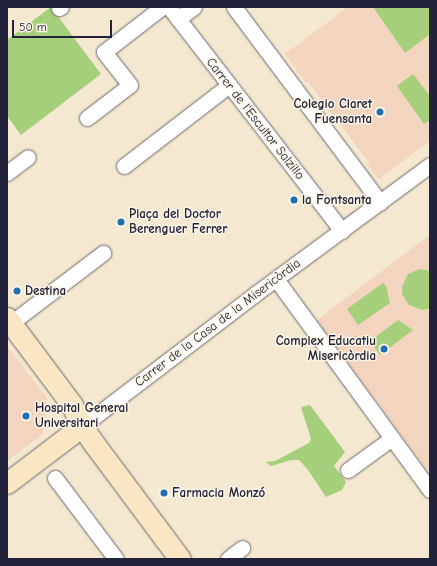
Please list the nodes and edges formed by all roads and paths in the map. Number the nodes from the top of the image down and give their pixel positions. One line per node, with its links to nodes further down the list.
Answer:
1 (162, 7): 6 (street)
2 (194, 7): 4 (street)
3 (234, 7): 11 (street)
4 (173, 13): 5 (street, Carrer de l'Escultor Salzillo)
5 (229, 85): 9 (street); 12 (street, Carrer de l'Escultor Salzillo)
6 (87, 118)
7 (28, 157): 10 (street)
8 (430, 165): 11 (street, Carrer de la Casa de la Misericòrdia)
9 (124, 166)
10 (7, 173)
11 (380, 202): 12 (street, Carrer de la Casa de la Misericòrdia)
12 (342, 231): 14 (street, Carrer de la Casa de la Misericòrdia)
13 (103, 253): 15 (street)
14 (276, 279): 16 (street, Carrer de la Casa de la Misericòrdia); 17 (street)
15 (9, 321): 16 (street)
16 (82, 426): 20 (street, Carrer de la Casa de la Misericòrdia); 24 (street)
17 (392, 438): 18 (street); 21 (street)
18 (348, 470)
19 (55, 478): 23 (street)
20 (7, 482)
21 (430, 490)
22 (242, 548): 25 (street)
23 (116, 559)
24 (180, 559)
25 (228, 559)

